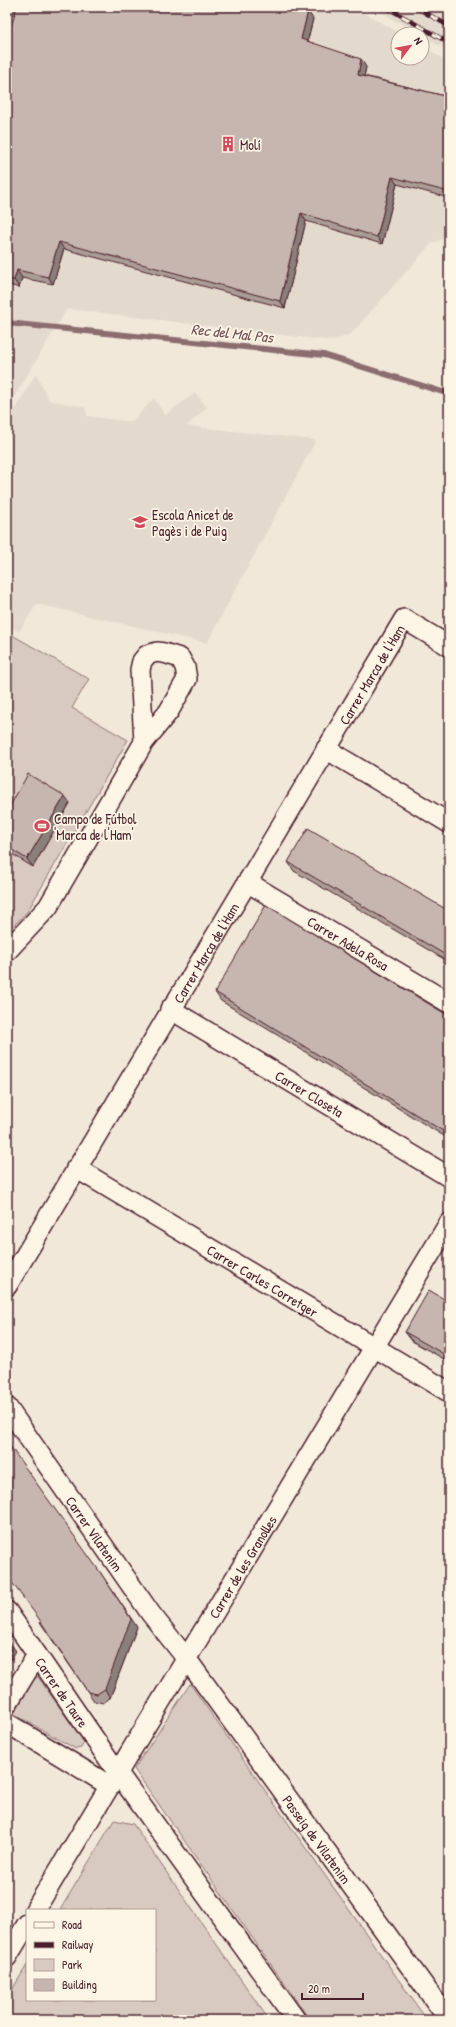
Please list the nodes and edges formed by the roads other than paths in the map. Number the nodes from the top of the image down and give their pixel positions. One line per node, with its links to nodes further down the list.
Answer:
1 (449, 646): 3 (street, Carrer Marca de l'Ham)
2 (144, 742): 6 (street)
3 (326, 749): 4 (street); 5 (street, Carrer Marca de l'Ham)
4 (449, 823)
5 (247, 882): 7 (street, Carrer Adela Rosa); 8 (street, Carrer Marca de l'Ham)
6 (7, 951)
7 (449, 1003)
8 (170, 1010): 9 (street, Carrer Marca de l'Ham); 10 (street, Carrer Closeta)
9 (76, 1168): 12 (street, Carrer Marca de l'Ham); 13 (street, Carrer Carles Corretger)
10 (449, 1177)
11 (449, 1223): 13 (street, Carrer de les Granolles)
12 (7, 1286)
13 (375, 1348): 14 (street, Carrer Carles Corretger); 18 (street, Carrer de les Granolles)
14 (449, 1392)
15 (7, 1407): 18 (street, Carrer Vilatenim)
16 (7, 1611): 17 (street, Carrer de Taure)
17 (37, 1655): 19 (street); 21 (street, Carrer de Taure)
18 (186, 1658): 21 (street, Carrer de les Granolles); 26 (street, Passeig de Vilatenim)
19 (7, 1704)
20 (7, 1723): 21 (street)
21 (114, 1779): 22 (street, Carrer de les Granolles); 25 (street)
22 (36, 1909)
23 (26, 1926): 24 (street)
24 (7, 1957)
25 (296, 2020)
26 (449, 2020)

